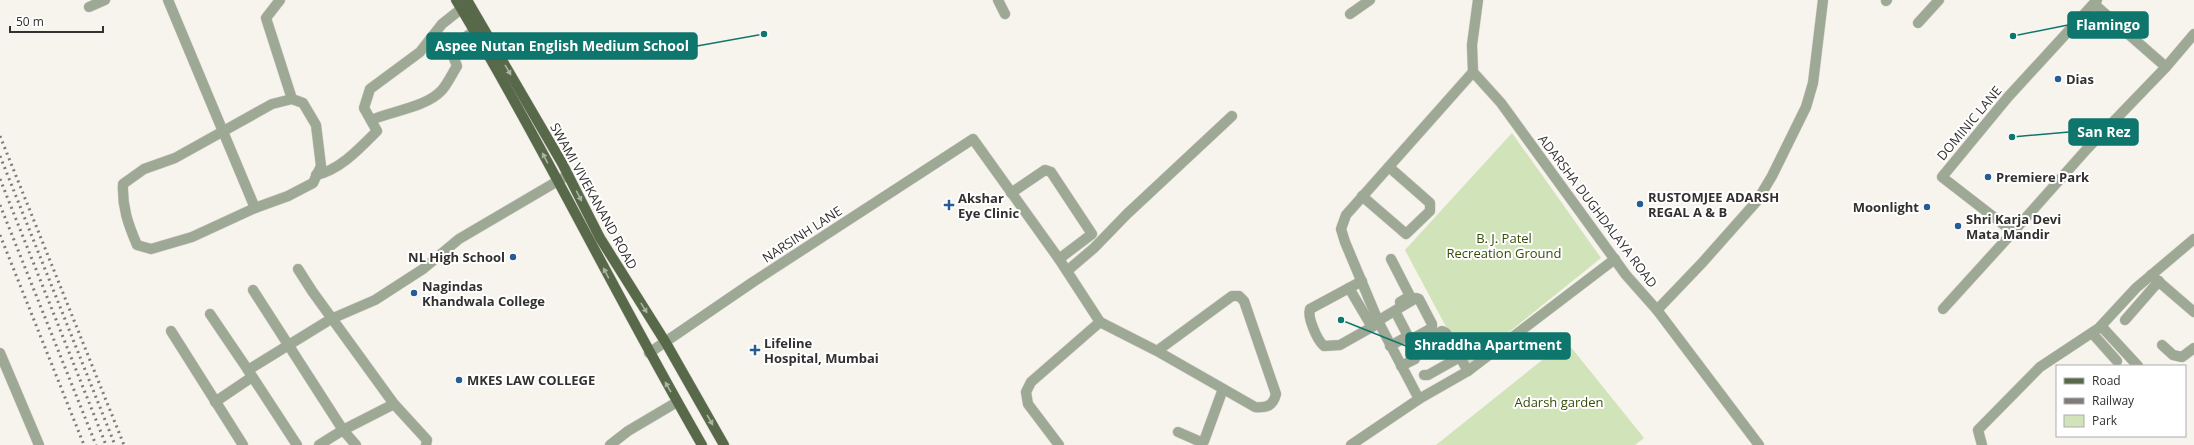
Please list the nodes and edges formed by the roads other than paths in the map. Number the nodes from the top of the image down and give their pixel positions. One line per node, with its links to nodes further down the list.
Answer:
1 (105, 0): 12 (street)
2 (168, 0): 24 (street)
3 (280, 0): 21 (street)
4 (456, 0): 13 (main road, SWAMI VIVEKANAND ROAD)
5 (467, 0): 27 (main road, SWAMI VIVEKANAND ROAD, one-way to 27)
6 (998, 0): 14 (street)
7 (1370, 0): 15 (street)
8 (1478, 0): 20 (street)
9 (1823, 0): 45 (street)
10 (1939, 0): 16 (street)
11 (2095, 2): 19 (street); 32 (street, DOMINIC LANE)
12 (89, 7)
13 (461, 9): 17 (main road, SWAMI VIVEKANAND ROAD); 23 (street)
14 (1005, 14)
15 (1350, 14)
16 (1918, 23)
17 (474, 31): 23 (street); 28 (main road, SWAMI VIVEKANAND ROAD, one-way to 17)
18 (2194, 34): 19 (street)
19 (2166, 67): 32 (street)
20 (1473, 72): 25 (street); 36 (street, ADARSHA DUGHDALAYA ROAD)
21 (292, 99): 24 (street); 26 (street)
22 (1232, 116): 38 (street)
23 (371, 120): 26 (street)
24 (223, 131): 31 (street); 31 (street)
25 (1389, 167): 30 (street); 30 (street)
26 (316, 175): 31 (street)
27 (568, 176): 28 (street); 56 (main road, SWAMI VIVEKANAND ROAD, one-way to 56)
28 (557, 181): 48 (street); 63 (main road, SWAMI VIVEKANAND ROAD, one-way to 28)
29 (1011, 193): 34 (street); 34 (street); 56 (street, NARSINH LANE)
30 (1362, 196): 40 (street)
31 (255, 208)
32 (2013, 232): 43 (street)
33 (2194, 239): 39 (street)
34 (1060, 259): 38 (street)
35 (1391, 259): 51 (street)
36 (1615, 259): 45 (street, ADARSHA DUGHDALAYA ROAD); 68 (street)
37 (298, 269): 48 (street)
38 (1067, 271): 50 (street)
39 (2155, 278): 46 (street); 49 (street); 52 (street)
40 (1362, 281): 41 (street); 51 (street)
41 (1349, 288): 51 (street); 51 (street)
42 (253, 290): 57 (street)
43 (1943, 309)
44 (1395, 310): 51 (street); 55 (street); 55 (street)
45 (1658, 310): 89 (street, ADARSHA DUGHDALAYA ROAD)
46 (2194, 312)
47 (210, 314): 69 (street)
48 (331, 319): 57 (street); 75 (street)
49 (2125, 320)
50 (1100, 322): 61 (street); 87 (street)
51 (1376, 322): 59 (street)
52 (2101, 326): 54 (street); 66 (street)
53 (171, 331): 73 (street)
54 (2092, 333): 65 (street); 90 (street)
55 (1408, 336): 59 (street)
56 (666, 343): 63 (street, NARSINH LANE); 86 (main road, SWAMI VIVEKANAND ROAD, one-way to 86)
57 (288, 344): 69 (street); 76 (street)
58 (2162, 345): 60 (street)
59 (1390, 346): 67 (street)
60 (2194, 348)
61 (1156, 351): 71 (street); 71 (street)
62 (0, 353): 78 (street)
63 (649, 353): 74 (main road, SWAMI VIVEKANAND ROAD, one-way to 63)
64 (1460, 357): 67 (street); 68 (street); 70 (street)
65 (2117, 361)
66 (2137, 365)
67 (1401, 366): 72 (street)
68 (1468, 371): 72 (street)
69 (250, 374): 73 (street); 80 (street)
70 (1424, 375)
71 (1223, 389): 77 (street)
72 (1419, 399): 88 (street)
73 (216, 402): 79 (street)
74 (677, 402): 84 (street); 85 (main road, SWAMI VIVEKANAND ROAD)
75 (394, 404): 76 (street); 83 (street)
76 (343, 430): 81 (street); 82 (street)
77 (1178, 432)
78 (39, 445)
79 (243, 445)
80 (297, 445)
81 (319, 445)
82 (356, 445)
83 (426, 445)
84 (610, 445)
85 (702, 445)
86 (724, 445)
87 (1059, 445)
88 (1351, 445)
89 (1759, 445)
90 (1982, 445)

